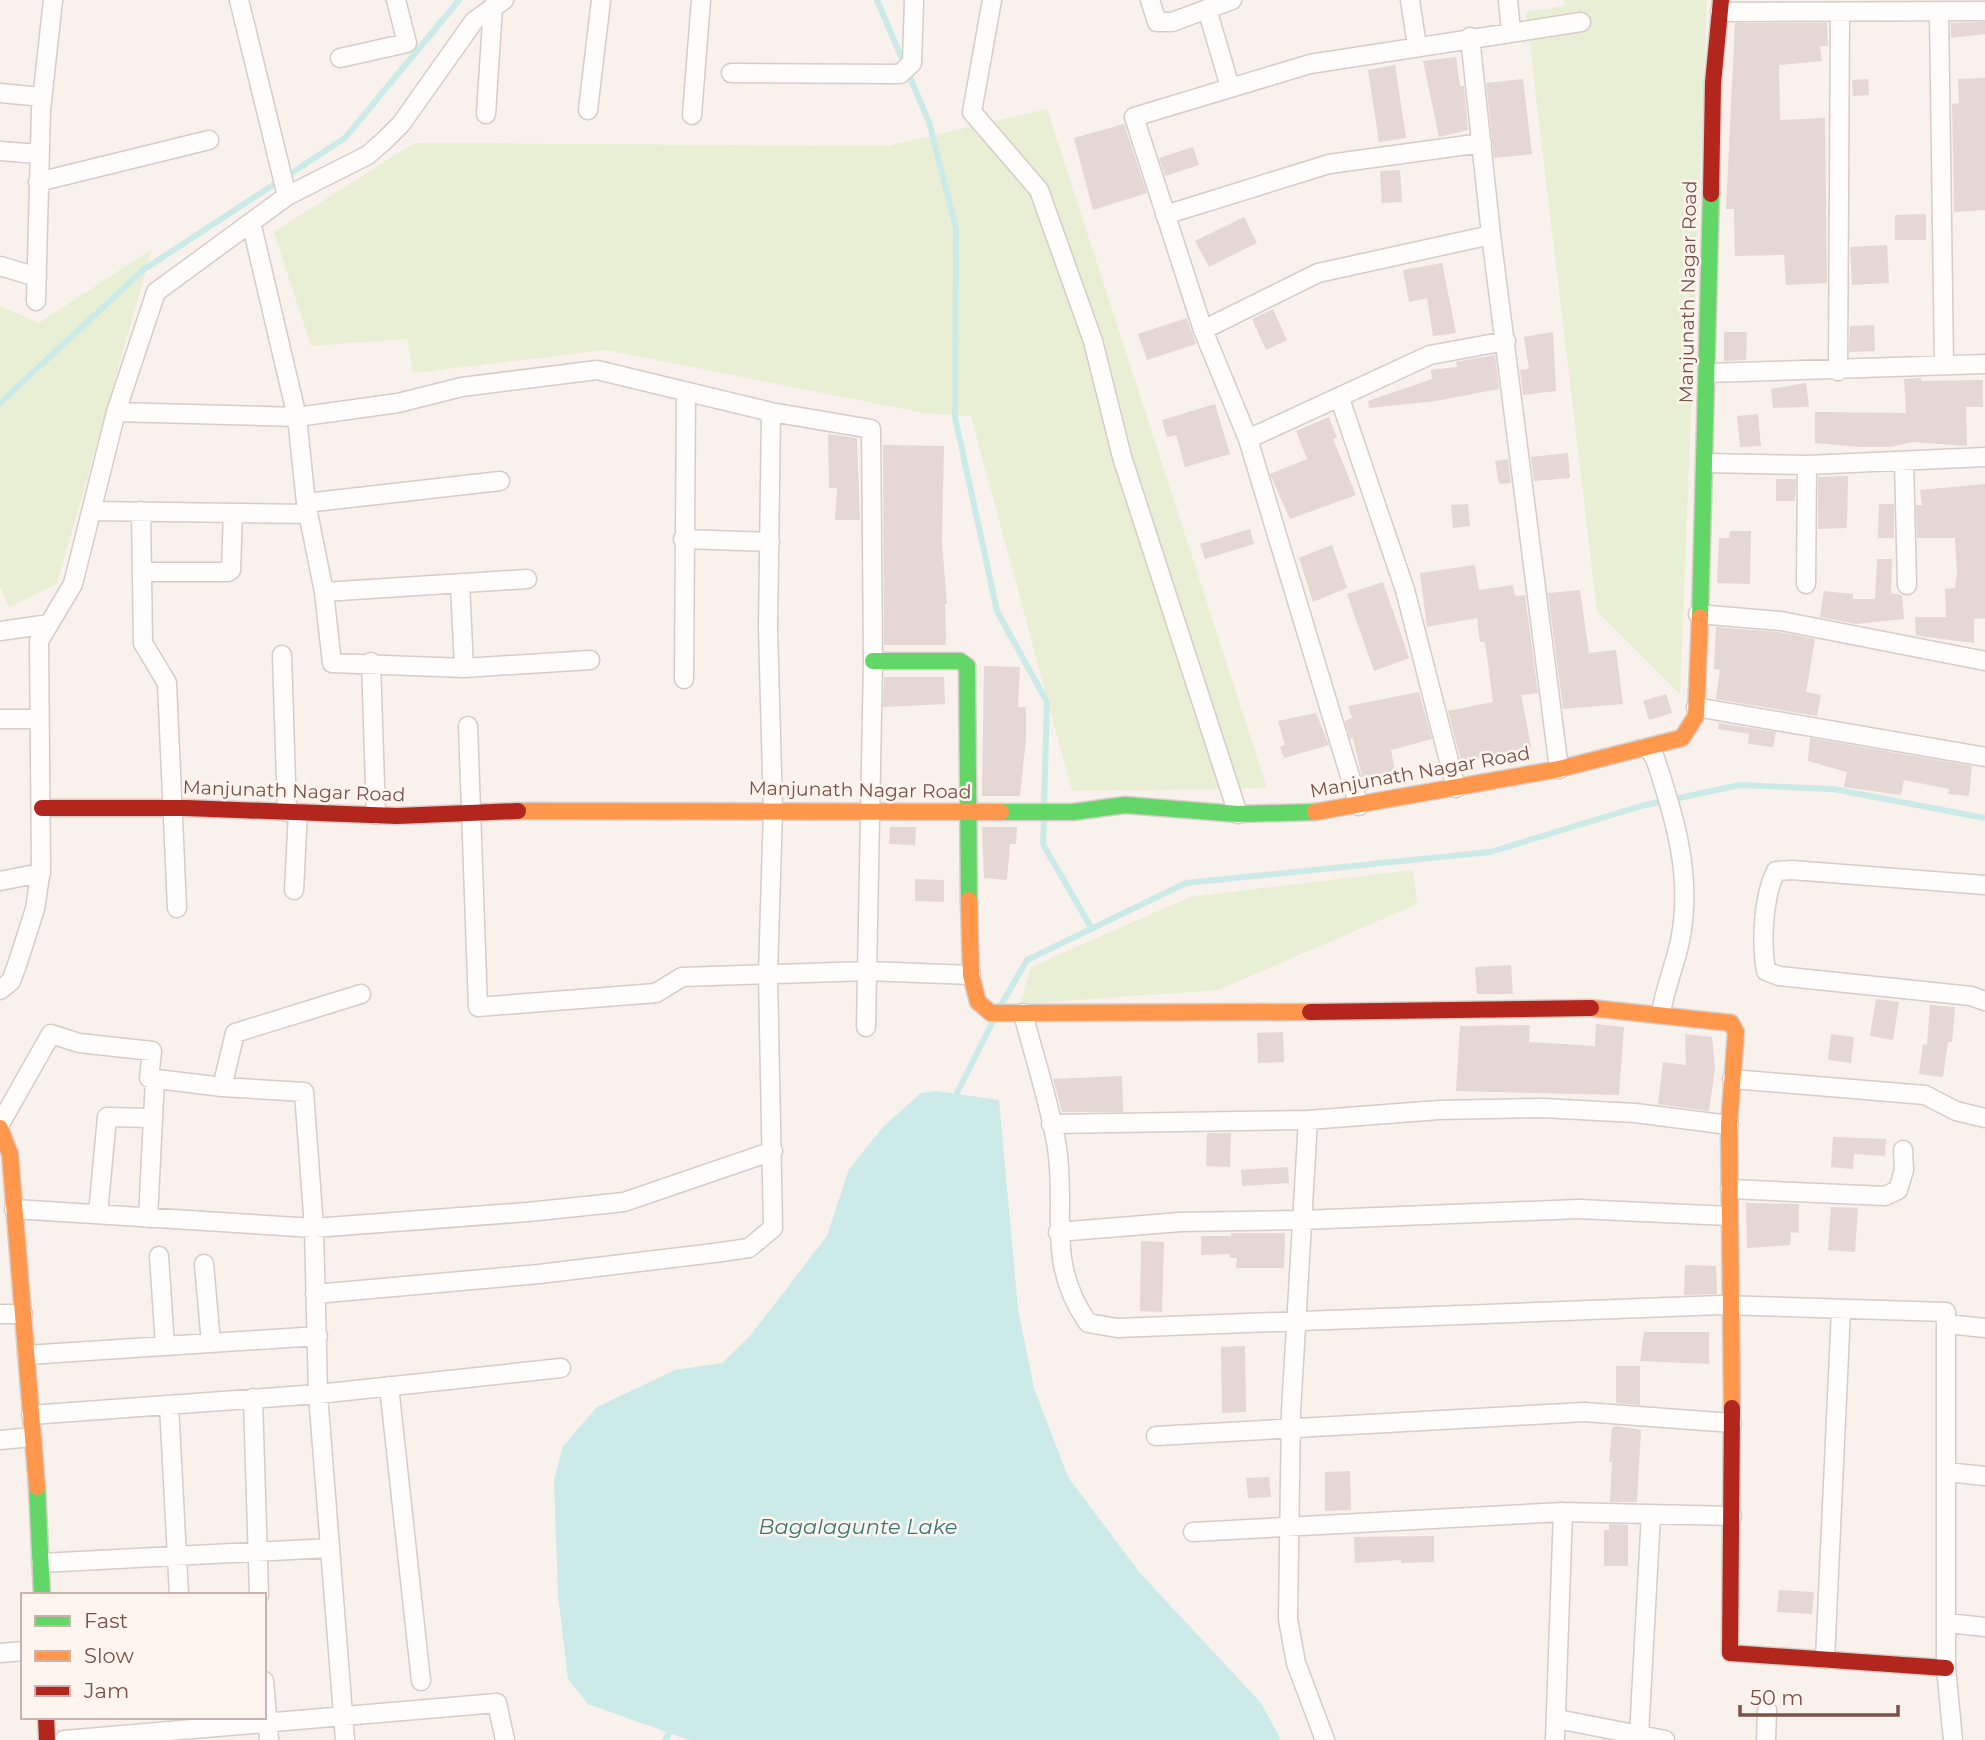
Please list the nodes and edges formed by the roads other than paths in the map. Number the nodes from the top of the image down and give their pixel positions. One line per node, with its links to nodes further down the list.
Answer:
1 (53, 0): 26 (street)
2 (239, 0): 35 (street)
3 (396, 0): 22 (street)
4 (601, 0): 27 (street)
5 (701, 0): 29 (street)
6 (914, 0): 23 (street)
7 (992, 0): 97 (street)
8 (1150, 0): 14 (street)
9 (1233, 0): 14 (street)
10 (1410, 0): 21 (street)
11 (1508, 0): 19 (street)
12 (498, 3): 28 (street); 35 (street)
13 (1720, 6): 16 (street); 47 (street, Manjunath Nagar Road)
14 (1207, 9): 24 (street)
15 (1985, 11): 17 (street)
16 (1840, 12): 17 (street); 46 (street)
17 (1939, 12): 45 (street)
18 (1581, 22): 19 (street)
19 (1511, 31): 20 (street)
20 (1470, 37): 21 (street); 31 (street)
21 (1417, 46): 24 (street)
22 (340, 58)
23 (731, 73)
24 (1230, 87): 36 (street)
25 (0, 93): 26 (street)
26 (42, 97): 33 (street)
27 (588, 110)
28 (486, 114)
29 (692, 115)
30 (209, 140): 34 (street)
31 (1482, 144): 36 (street); 38 (street)
32 (0, 151): 33 (street)
33 (39, 154): 34 (street)
34 (38, 182): 40 (street)
35 (287, 196): 37 (street)
36 (1165, 215): 42 (street)
37 (251, 222): 50 (street); 52 (street)
38 (1491, 235): 42 (street); 43 (street)
39 (0, 266): 40 (street)
40 (37, 277): 41 (street)
41 (36, 301)
42 (1203, 330): 53 (street)
43 (1506, 341): 49 (street); 87 (street)
44 (1985, 364): 45 (street)
45 (1944, 365): 46 (street)
46 (1838, 371): 47 (street)
47 (1708, 373): 56 (street, Manjunath Nagar Road)
48 (686, 393): 51 (street); 52 (street); 63 (street)
49 (1340, 399): 53 (street); 88 (street)
50 (117, 412): 52 (street); 60 (street)
51 (771, 412): 64 (street); 76 (street)
52 (297, 417): 59 (street)
53 (1248, 439): 89 (street)
54 (1985, 457): 55 (street)
55 (1904, 461): 57 (street); 69 (street)
56 (1706, 463): 57 (street); 71 (street, Manjunath Nagar Road)
57 (1807, 464): 68 (street)
58 (500, 481): 59 (street)
59 (307, 509): 62 (street); 70 (street)
60 (93, 511): 61 (street); 72 (street)
61 (141, 511): 62 (street); 65 (street)
62 (233, 513): 65 (street)
63 (682, 538): 64 (street); 80 (street)
64 (771, 542): 92 (street)
65 (142, 572): 91 (street)
66 (527, 579): 67 (street)
67 (460, 584): 70 (street); 79 (street)
68 (1806, 584)
69 (1907, 585)
70 (324, 592): 78 (street)
71 (1698, 614): 77 (street); 81 (street, Manjunath Nagar Road)
72 (49, 624): 73 (street); 83 (street)
73 (0, 631)
74 (282, 655): 93 (street)
75 (590, 660): 79 (street)
76 (873, 661): 94 (street); 96 (street)
77 (1985, 661)
78 (371, 662): 79 (street); 98 (street)
79 (464, 668)
80 (684, 678)
81 (1696, 707): 85 (street, Manjunath Nagar Road); 86 (street)
82 (0, 719): 83 (street)
83 (39, 719): 90 (street)
84 (468, 726): 95 (street)
85 (1652, 753): 87 (street, Manjunath Nagar Road); 111 (street)
86 (1985, 757)
87 (1559, 769): 88 (street, Manjunath Nagar Road)
88 (1456, 788): 89 (street, Manjunath Nagar Road)
89 (1359, 806): 97 (street, Manjunath Nagar Road)
90 (43, 808): 91 (street, Manjunath Nagar Road); 99 (street)
91 (175, 808): 93 (street, Manjunath Nagar Road); 103 (street)
92 (773, 810): 94 (street, Manjunath Nagar Road); 95 (street, Manjunath Nagar Road); 105 (street)
93 (293, 812): 98 (street, Manjunath Nagar Road); 102 (street)
94 (871, 812): 96 (street, Manjunath Nagar Road); 104 (street)
95 (471, 813): 98 (street, Manjunath Nagar Road); 105 (street)
96 (966, 813): 97 (street, Manjunath Nagar Road); 106 (street)
97 (1238, 814)
98 (376, 815)
99 (41, 873): 100 (street); 107 (street)
100 (0, 881)
101 (1985, 885): 109 (street)
102 (293, 890)
103 (177, 908)
104 (867, 971): 105 (street); 106 (street); 112 (street)
105 (768, 974): 123 (street)
106 (971, 975): 110 (street)
107 (0, 990)
108 (361, 994): 115 (street)
109 (1985, 1002)
110 (1023, 1013): 111 (street); 119 (street)
111 (1661, 1013): 114 (street)
112 (866, 1027)
113 (155, 1079): 115 (street); 116 (street); 121 (street)
114 (1732, 1079): 117 (street); 120 (street)
115 (222, 1087): 130 (street)
116 (151, 1118): 126 (street); 128 (street)
117 (1985, 1118)
118 (1308, 1120): 119 (street); 120 (street); 129 (street)
119 (1051, 1124): 131 (street)
120 (1729, 1125): 124 (street)
121 (0, 1126): 125 (street)
122 (1903, 1150): 124 (street)
123 (774, 1151): 130 (street); 134 (street)
124 (1730, 1189): 127 (street)
125 (14, 1209): 126 (street); 138 (street)
126 (97, 1214): 128 (street)
127 (1729, 1216): 129 (street); 135 (street)
128 (148, 1218): 130 (street)
129 (1302, 1220): 131 (street); 139 (street)
130 (314, 1228): 134 (street)
131 (1058, 1232): 139 (street)
132 (159, 1256): 144 (street)
133 (204, 1264): 143 (street)
134 (315, 1294): 142 (street)
135 (1733, 1305): 136 (street); 139 (street); 152 (street)
136 (1841, 1310): 140 (street); 175 (street)
137 (0, 1314): 138 (street)
138 (23, 1314): 145 (street)
139 (1296, 1321): 153 (street)
140 (1947, 1324): 141 (street); 157 (street)
141 (1985, 1328)
142 (318, 1336): 143 (street); 148 (street)
143 (211, 1343): 144 (street)
144 (165, 1346): 145 (street)
145 (27, 1355): 151 (street)
146 (561, 1368): 147 (street)
147 (389, 1386): 148 (street); 177 (street)
148 (318, 1394): 149 (street); 164 (street)
149 (253, 1398): 150 (street); 165 (street)
150 (169, 1405): 151 (street); 166 (street)
151 (31, 1415): 155 (street)
152 (1732, 1423): 153 (street); 161 (street)
153 (1290, 1426): 154 (street); 162 (street)
154 (1156, 1436)
155 (32, 1437): 156 (street); 167 (street)
156 (0, 1440)
157 (1947, 1472): 158 (street); 171 (street)
158 (1985, 1476)
159 (1563, 1512): 160 (street); 162 (street); 182 (street)
160 (1651, 1514): 161 (street); 186 (street)
161 (1732, 1516): 175 (street)
162 (1288, 1525): 163 (street); 191 (street)
163 (1194, 1532)
164 (330, 1548): 165 (street); 180 (street)
165 (257, 1553): 166 (street); 170 (street)
166 (177, 1556): 167 (street); 169 (street)
167 (41, 1563): 168 (street)
168 (42, 1593)
169 (179, 1593)
170 (259, 1593)
171 (1948, 1623): 172 (street); 176 (street)
172 (1985, 1627)
173 (21, 1651): 174 (street)
174 (0, 1653)
175 (1825, 1659): 176 (street)
176 (1946, 1668): 194 (street)
177 (421, 1681)
178 (266, 1706): 184 (street)
179 (1767, 1710): 193 (street)
180 (344, 1717): 184 (street); 189 (street); 190 (street)
181 (46, 1719): 187 (street)
182 (1557, 1719): 186 (street); 192 (street)
183 (193, 1729): 184 (street); 185 (street)
184 (268, 1732)
185 (133, 1737): 188 (street)
186 (1653, 1738)
187 (47, 1740)
188 (64, 1740)
189 (345, 1740)
190 (505, 1740)
191 (1325, 1740)
192 (1555, 1740)
193 (1766, 1740)
194 (1952, 1740)

